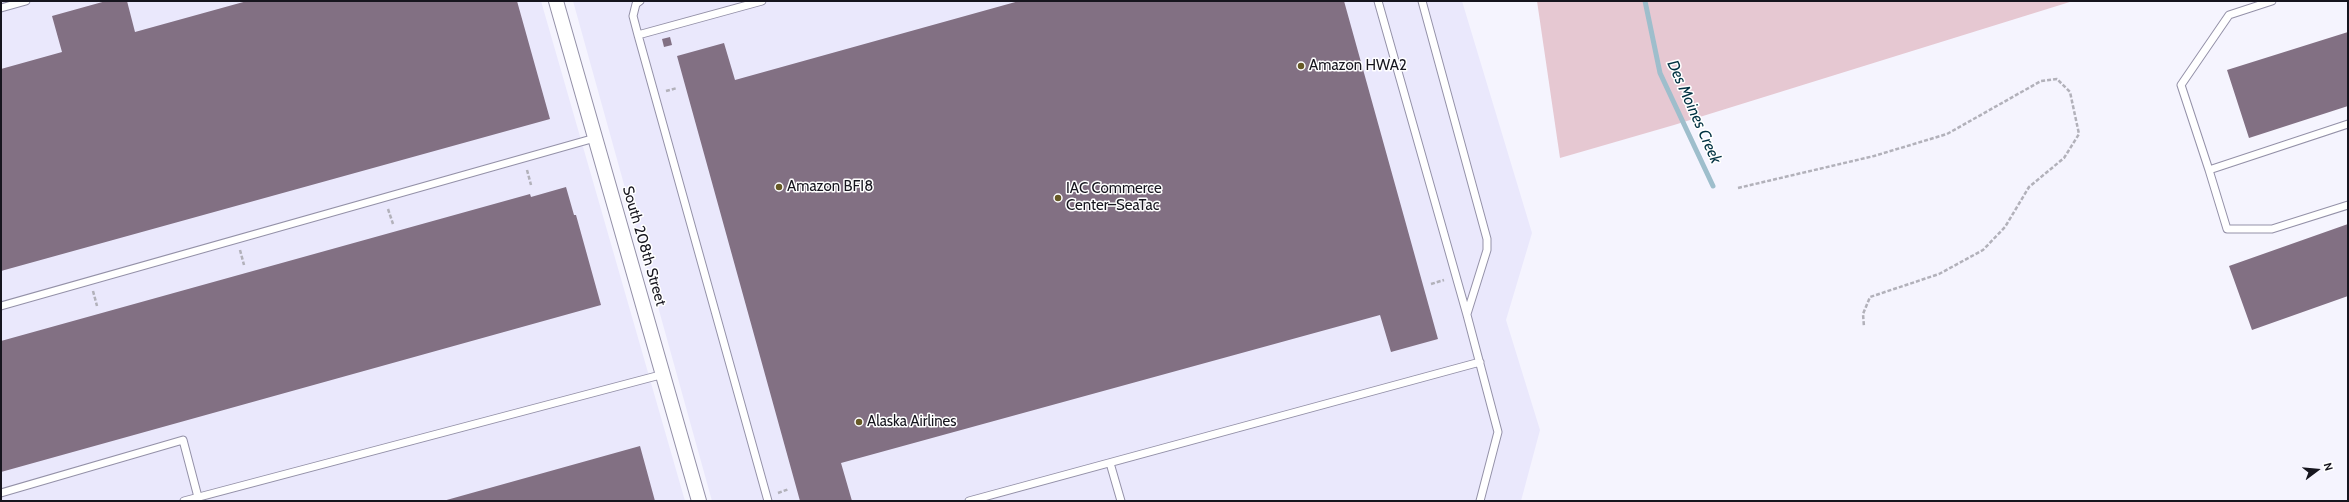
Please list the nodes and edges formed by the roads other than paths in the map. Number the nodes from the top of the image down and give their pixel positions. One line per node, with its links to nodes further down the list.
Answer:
1 (26, 1): 8 (lane)
2 (556, 1): 11 (street, South 208th Street)
3 (640, 1): 9 (lane)
4 (762, 1): 9 (lane)
5 (1378, 1): 15 (lane)
6 (1422, 1): 15 (lane)
7 (2272, 1): 12 (lane)
8 (1, 8)
9 (638, 35): 23 (lane)
10 (2348, 124): 12 (lane)
11 (595, 138): 14 (lane); 17 (street, South 208th Street)
12 (2209, 170): 13 (lane)
13 (2348, 205)
14 (1, 306)
15 (1467, 315): 16 (lane)
16 (1480, 362): 18 (lane); 26 (lane)
17 (664, 374): 20 (lane); 22 (street, South 208th Street)
18 (1110, 463): 24 (lane); 25 (lane)
19 (1, 493): 20 (lane)
20 (198, 497): 21 (lane)
21 (184, 501)
22 (699, 501)
23 (768, 501)
24 (969, 501)
25 (1121, 501)
26 (1480, 501)

